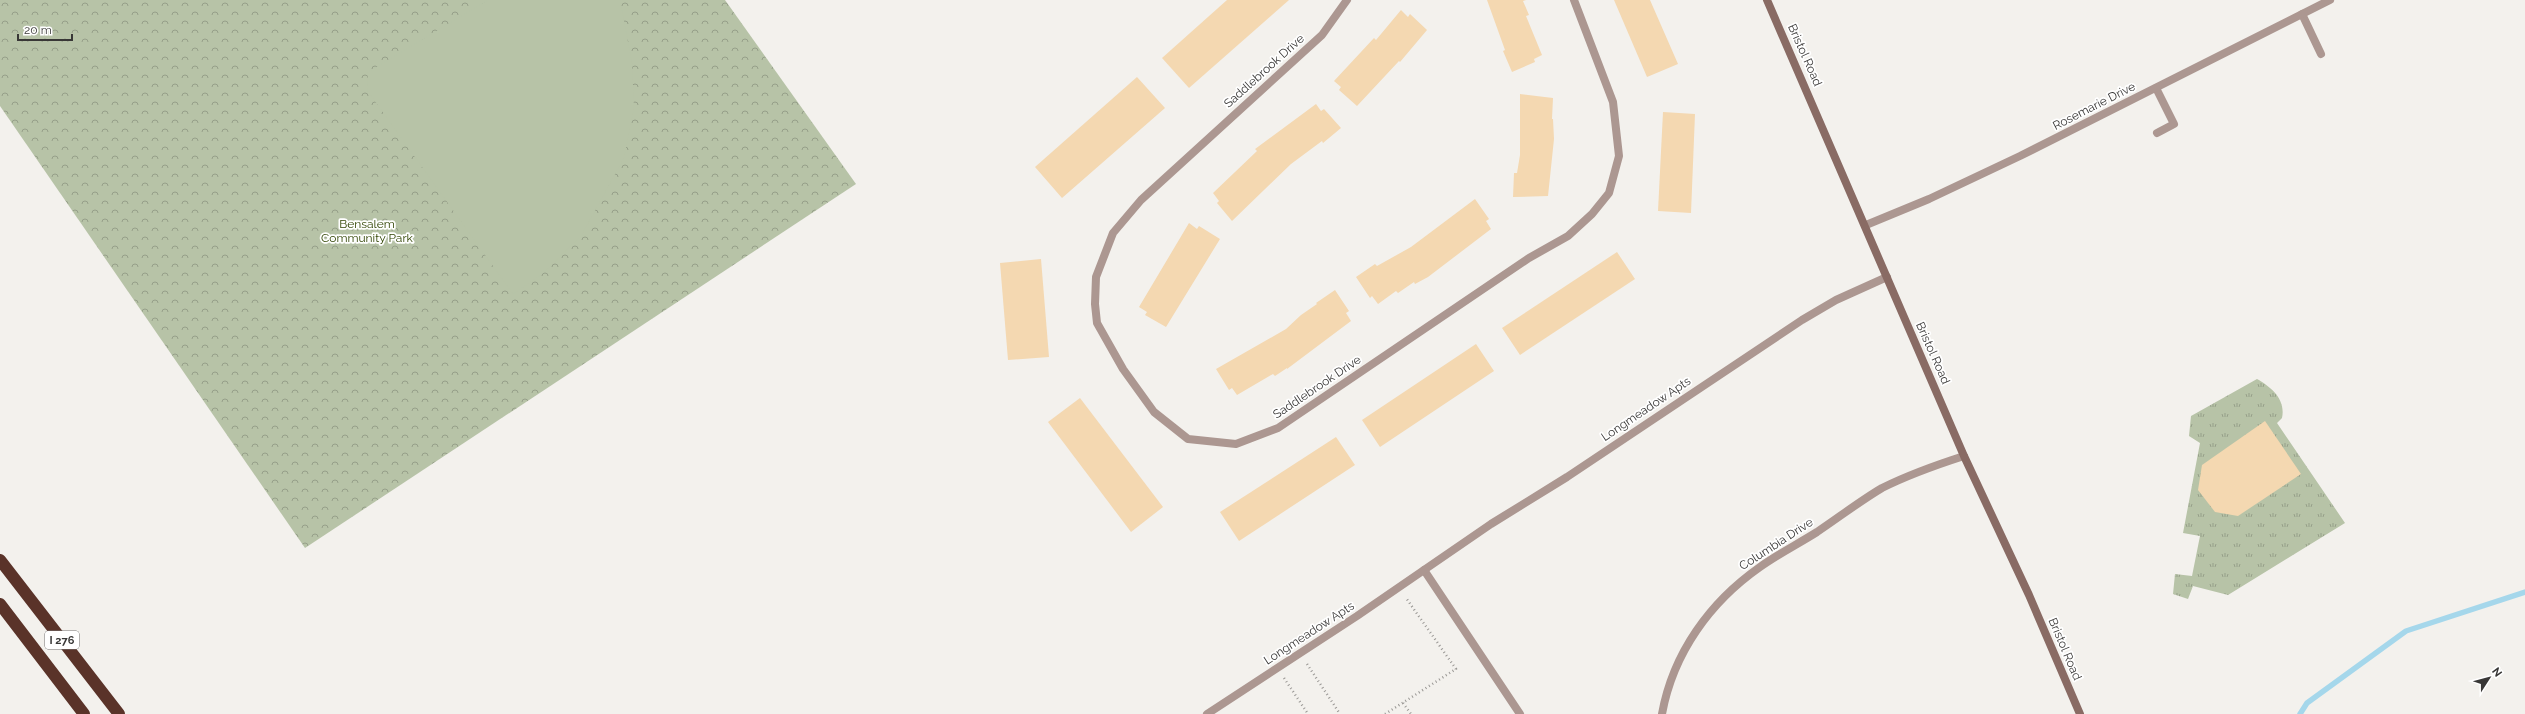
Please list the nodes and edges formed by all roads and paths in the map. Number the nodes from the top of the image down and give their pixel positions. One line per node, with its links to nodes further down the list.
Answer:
1 (1347, 0): 2 (street, Saddlebrook Drive)
2 (1574, 0)
3 (1767, 0): 9 (main road, Bristol Road)
4 (2330, 0): 5 (street, Rosemarie Drive)
5 (2302, 14): 6 (street); 7 (street, Rosemarie Drive)
6 (2321, 54)
7 (2156, 88): 8 (street); 9 (street, Rosemarie Drive)
8 (2156, 133)
9 (1866, 226): 10 (main road, Bristol Road)
10 (1887, 277): 11 (main road, Bristol Road); 13 (street, Longmeadow Apts)
11 (1964, 456): 27 (street, Columbia Drive); 28 (main road, Bristol Road)
12 (0, 560): 20 (highway, I 276)
13 (1424, 570): 14 (street, Longmeadow Apts); 26 (street)
14 (1398, 588): 16 (street, Longmeadow Apts); 18 (path)
15 (0, 604): 19 (highway, I 276)
16 (1300, 653): 17 (street, Longmeadow Apts); 23 (path)
17 (1277, 668): 21 (street, Longmeadow Apts); 22 (path)
18 (1404, 703): 24 (path); 25 (path)
19 (84, 714)
20 (119, 714)
21 (1207, 714)
22 (1308, 714)
23 (1340, 714)
24 (1385, 714)
25 (1411, 714)
26 (1520, 714)
27 (1662, 714)
28 (2080, 714)

